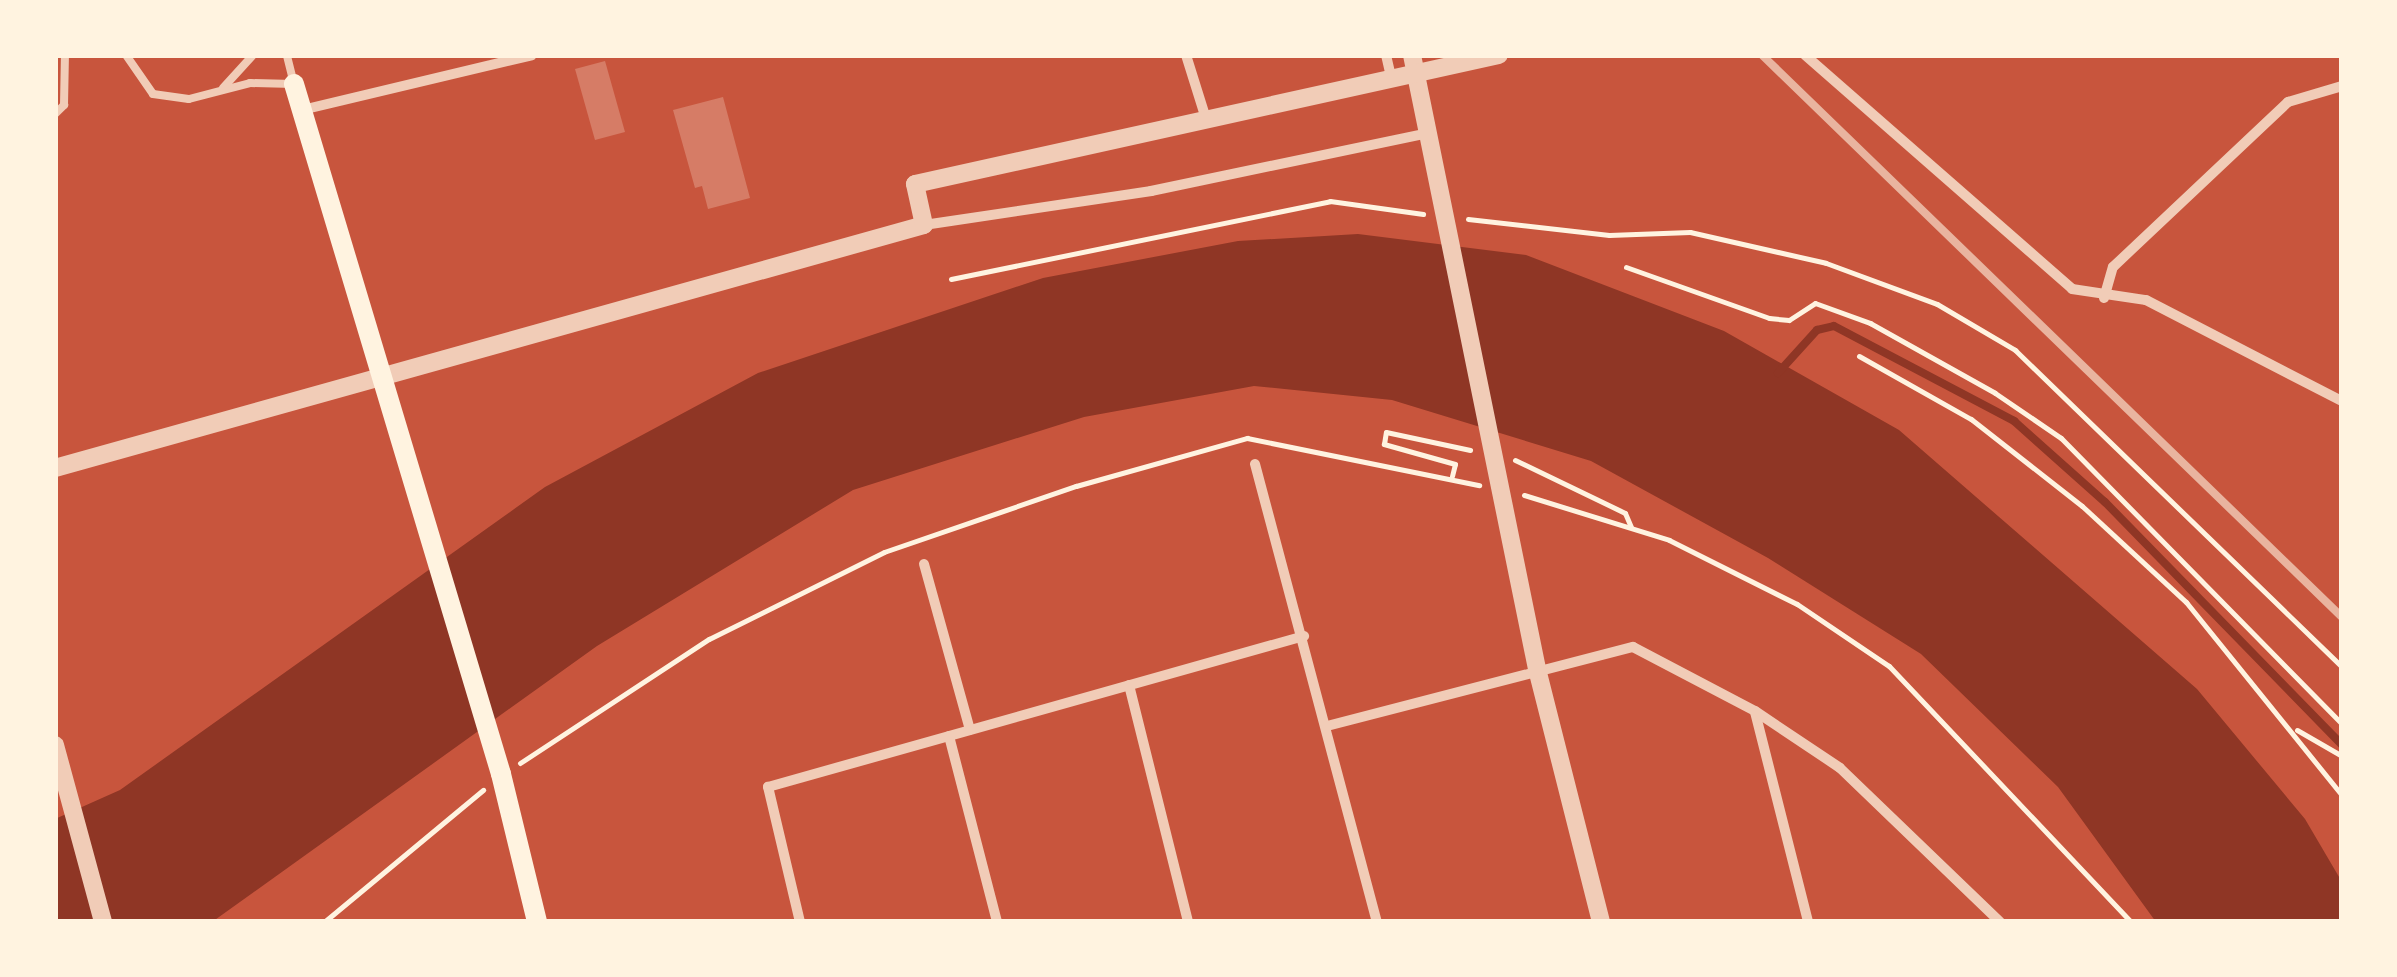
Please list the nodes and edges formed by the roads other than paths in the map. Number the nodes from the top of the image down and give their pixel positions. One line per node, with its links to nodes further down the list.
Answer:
1 (65, 55): 16 (lane)
2 (126, 55): 14 (lane)
3 (254, 55): 14 (lane)
4 (287, 55): 12 (lane)
5 (532, 55): 15 (street)
6 (1186, 55): 17 (street)
7 (1386, 55): 11 (street)
8 (1412, 55): 18 (street)
9 (1499, 55): 11 (street)
10 (1805, 55): 20 (street)
11 (1392, 80): 17 (street)
12 (294, 84): 14 (lane); 15 (main road)
13 (2342, 86): 20 (street)
14 (216, 93)
15 (302, 110): 21 (main road)
16 (55, 114)
17 (1208, 123): 19 (street)
18 (1430, 133): 19 (street); 27 (street)
19 (924, 224): 21 (street)
20 (2104, 298): 22 (street)
21 (382, 378): 24 (street); 35 (main road)
22 (2342, 400)
23 (1256, 464): 26 (street)
24 (55, 468)
25 (924, 564): 31 (street)
26 (1304, 636): 28 (street); 30 (street)
27 (1537, 669): 29 (street); 30 (street); 40 (street)
28 (1129, 685): 31 (street); 38 (street)
29 (1755, 710): 41 (street); 42 (street)
30 (1327, 726): 39 (street)
31 (970, 730): 32 (street)
32 (949, 736): 36 (street); 37 (street)
33 (55, 745): 34 (street)
34 (103, 922)
35 (537, 922)
36 (800, 922)
37 (996, 922)
38 (1188, 922)
39 (1377, 922)
40 (1601, 922)
41 (1808, 922)
42 (2000, 922)

